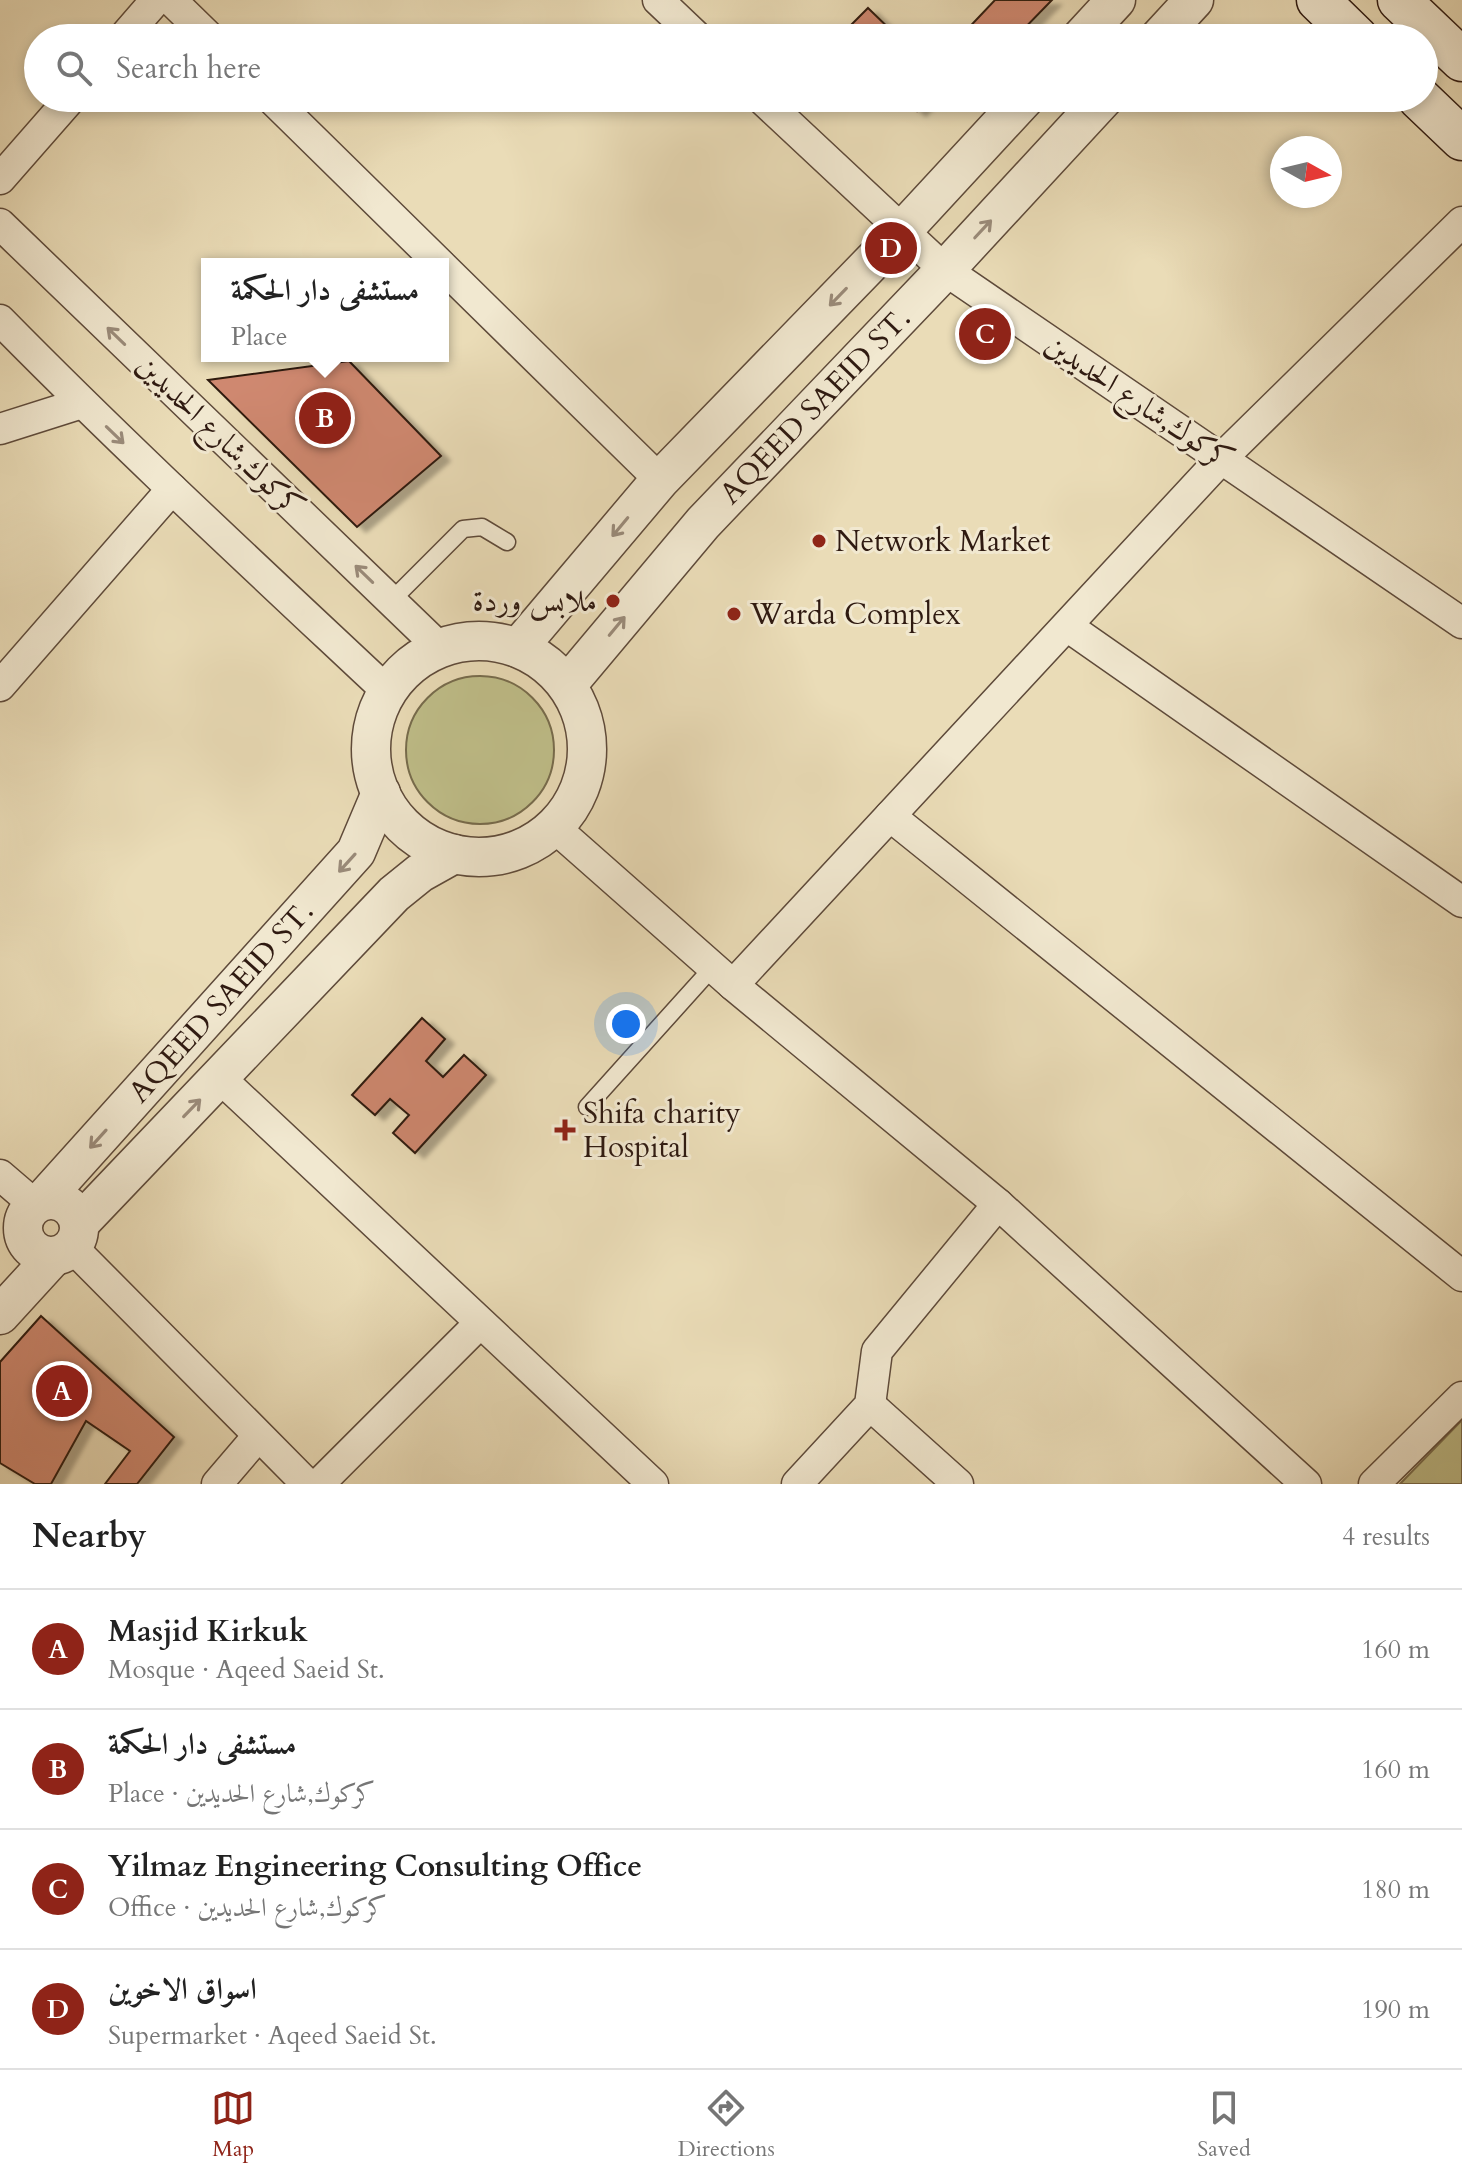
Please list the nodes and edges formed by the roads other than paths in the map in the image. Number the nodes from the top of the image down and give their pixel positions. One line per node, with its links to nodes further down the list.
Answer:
1 (156, 0): 8 (street)
2 (171, 0): 9 (street)
3 (658, 0): 10 (street)
4 (1116, 0): 11 (street)
5 (1194, 0): 12 (street)
6 (1318, 0): 13 (main road)
7 (1399, 0): 14 (main road)
8 (135, 24)
9 (196, 24)
10 (683, 24)
11 (1094, 24)
12 (1172, 24)
13 (1343, 24)
14 (1424, 24)
15 (1438, 37): 16 (main road)
16 (1462, 60)
17 (59, 112): 24 (street)
18 (285, 112): 28 (street)
19 (776, 112): 27 (street, كركوك,شارع الحديدين)
20 (1012, 112): 27 (street, AQEED SAEID ST.)
21 (1091, 112): 29 (street, AQEED SAEID ST., one-way to 21)
22 (1434, 112): 23 (main road)
23 (1462, 139)
24 (0, 179)
25 (1462, 222): 34 (street)
26 (0, 224): 38 (street, كركوك,شارع الحديدين, one-way to 26)
27 (902, 231): 29 (street, كركوك,شارع الحديدين); 35 (street, AQEED SAEID ST., one-way to 35)
28 (435, 258)
29 (945, 270): 34 (street, كركوك,شارع الحديدين); 43 (street, AQEED SAEID ST., one-way to 29)
30 (449, 272): 35 (street)
31 (0, 320): 32 (street)
32 (82, 403): 33 (street); 36 (street, one-way to 36)
33 (0, 429)
34 (1222, 458): 39 (street, كركوك,شارع الحديدين); 40 (street)
35 (660, 480): 42 (street, AQEED SAEID ST., one-way to 42)
36 (172, 489): 44 (street); 45 (street)
37 (507, 542): 38 (lane)
38 (391, 601): 41 (street, كركوك,شارع الحديدين)
39 (1462, 623)
40 (1067, 626): 47 (street); 50 (street)
41 (440, 648): 42 (street); 45 (street)
42 (518, 648): 43 (street)
43 (567, 685): 48 (street)
44 (0, 686)
45 (388, 692): 46 (street)
46 (381, 793): 49 (street); 56 (street, AQEED SAEID ST., one-way to 56)
47 (890, 816): 51 (street); 58 (street)
48 (554, 827): 49 (street); 51 (street)
49 (454, 854): 52 (street, AQEED SAEID ST.)
50 (1462, 902)
51 (723, 976): 53 (lane); 55 (street)
52 (220, 1078): 57 (street, AQEED SAEID ST., one-way to 52); 60 (street)
53 (587, 1107)
54 (0, 1175): 56 (street)
55 (998, 1204): 62 (street); 70 (street)
56 (25, 1218): 57 (street); 57 (street)
57 (68, 1243): 59 (street, AQEED SAEID ST.); 63 (street)
58 (1462, 1276)
59 (0, 1315)
60 (480, 1323): 66 (street); 67 (street)
61 (1462, 1397): 71 (street)
62 (870, 1405): 68 (street); 69 (street)
63 (258, 1436): 64 (street); 65 (street)
64 (217, 1484)
65 (307, 1484)
66 (319, 1484)
67 (653, 1484)
68 (797, 1484)
69 (958, 1484)
70 (1306, 1484)
71 (1374, 1484)

